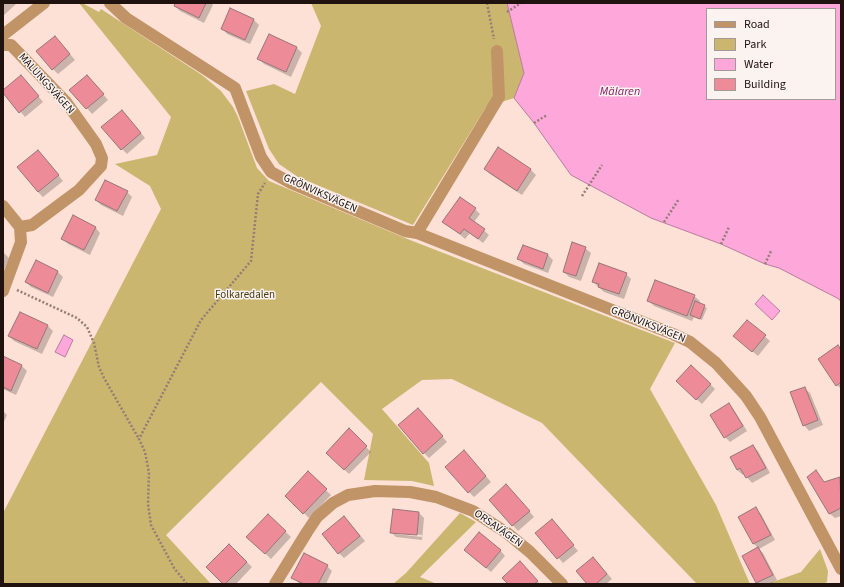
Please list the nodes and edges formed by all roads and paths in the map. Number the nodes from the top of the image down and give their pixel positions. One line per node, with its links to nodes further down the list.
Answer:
1 (44, 3): 6 (street)
2 (110, 3): 12 (street, GRÖNVIKSVÄGEN)
3 (487, 3): 8 (path)
4 (521, 3): 5 (path)
5 (507, 12)
6 (3, 35)
7 (3, 45): 17 (street, MALUNGSVÄGEN)
8 (497, 51): 19 (street)
9 (547, 115): 10 (path)
10 (534, 123)
11 (602, 165): 13 (path)
12 (271, 172): 19 (street, GRÖNVIKSVÄGEN); 24 (path)
13 (582, 196)
14 (680, 199): 16 (path)
15 (3, 206): 17 (street)
16 (664, 222)
17 (20, 227): 23 (street)
18 (729, 227): 20 (path)
19 (417, 233): 25 (street, GRÖNVIKSVÄGEN)
20 (721, 244)
21 (771, 251): 22 (path)
22 (765, 264)
23 (4, 288): 24 (path)
24 (139, 439): 26 (path)
25 (841, 569)
26 (187, 584)
27 (275, 584): 28 (street, ORSAVÄGEN)
28 (562, 584)

